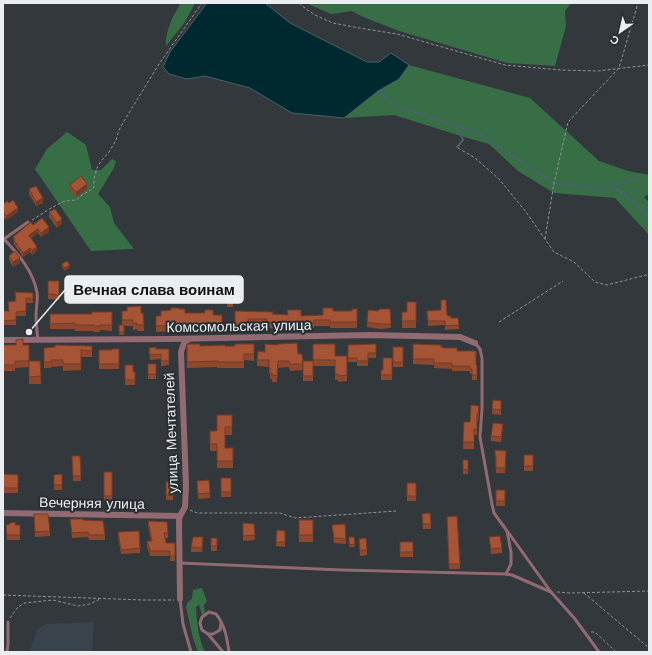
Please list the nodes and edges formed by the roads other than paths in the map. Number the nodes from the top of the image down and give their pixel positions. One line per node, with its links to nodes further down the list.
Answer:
1 (28, 222): 5 (lane)
2 (170, 339): 3 (street, Комсомольская улица); 5 (street, Комсомольская улица); 7 (street)
3 (189, 339): 6 (street, Комсомольская улица); 7 (street)
4 (3, 340): 5 (street, Комсомольская улица)
5 (38, 340)
6 (475, 343): 10 (lane)
7 (181, 352): 9 (street, улица Мечтателей)
8 (3, 513): 9 (street, Вечерняя улица)
9 (180, 516): 11 (street, улица Мечтателей)
10 (507, 531): 12 (lane); 13 (lane)
11 (179, 562): 12 (lane); 14 (street, улица Мечтателей)
12 (506, 574): 13 (lane)
13 (550, 592): 22 (lane)
14 (180, 599): 19 (lane)
15 (222, 621): 17 (lane); 17 (lane); 21 (lane)
16 (8, 622): 18 (lane)
17 (208, 634): 20 (lane)
18 (7, 652)
19 (191, 652)
20 (223, 652)
21 (229, 652)
22 (599, 652)

